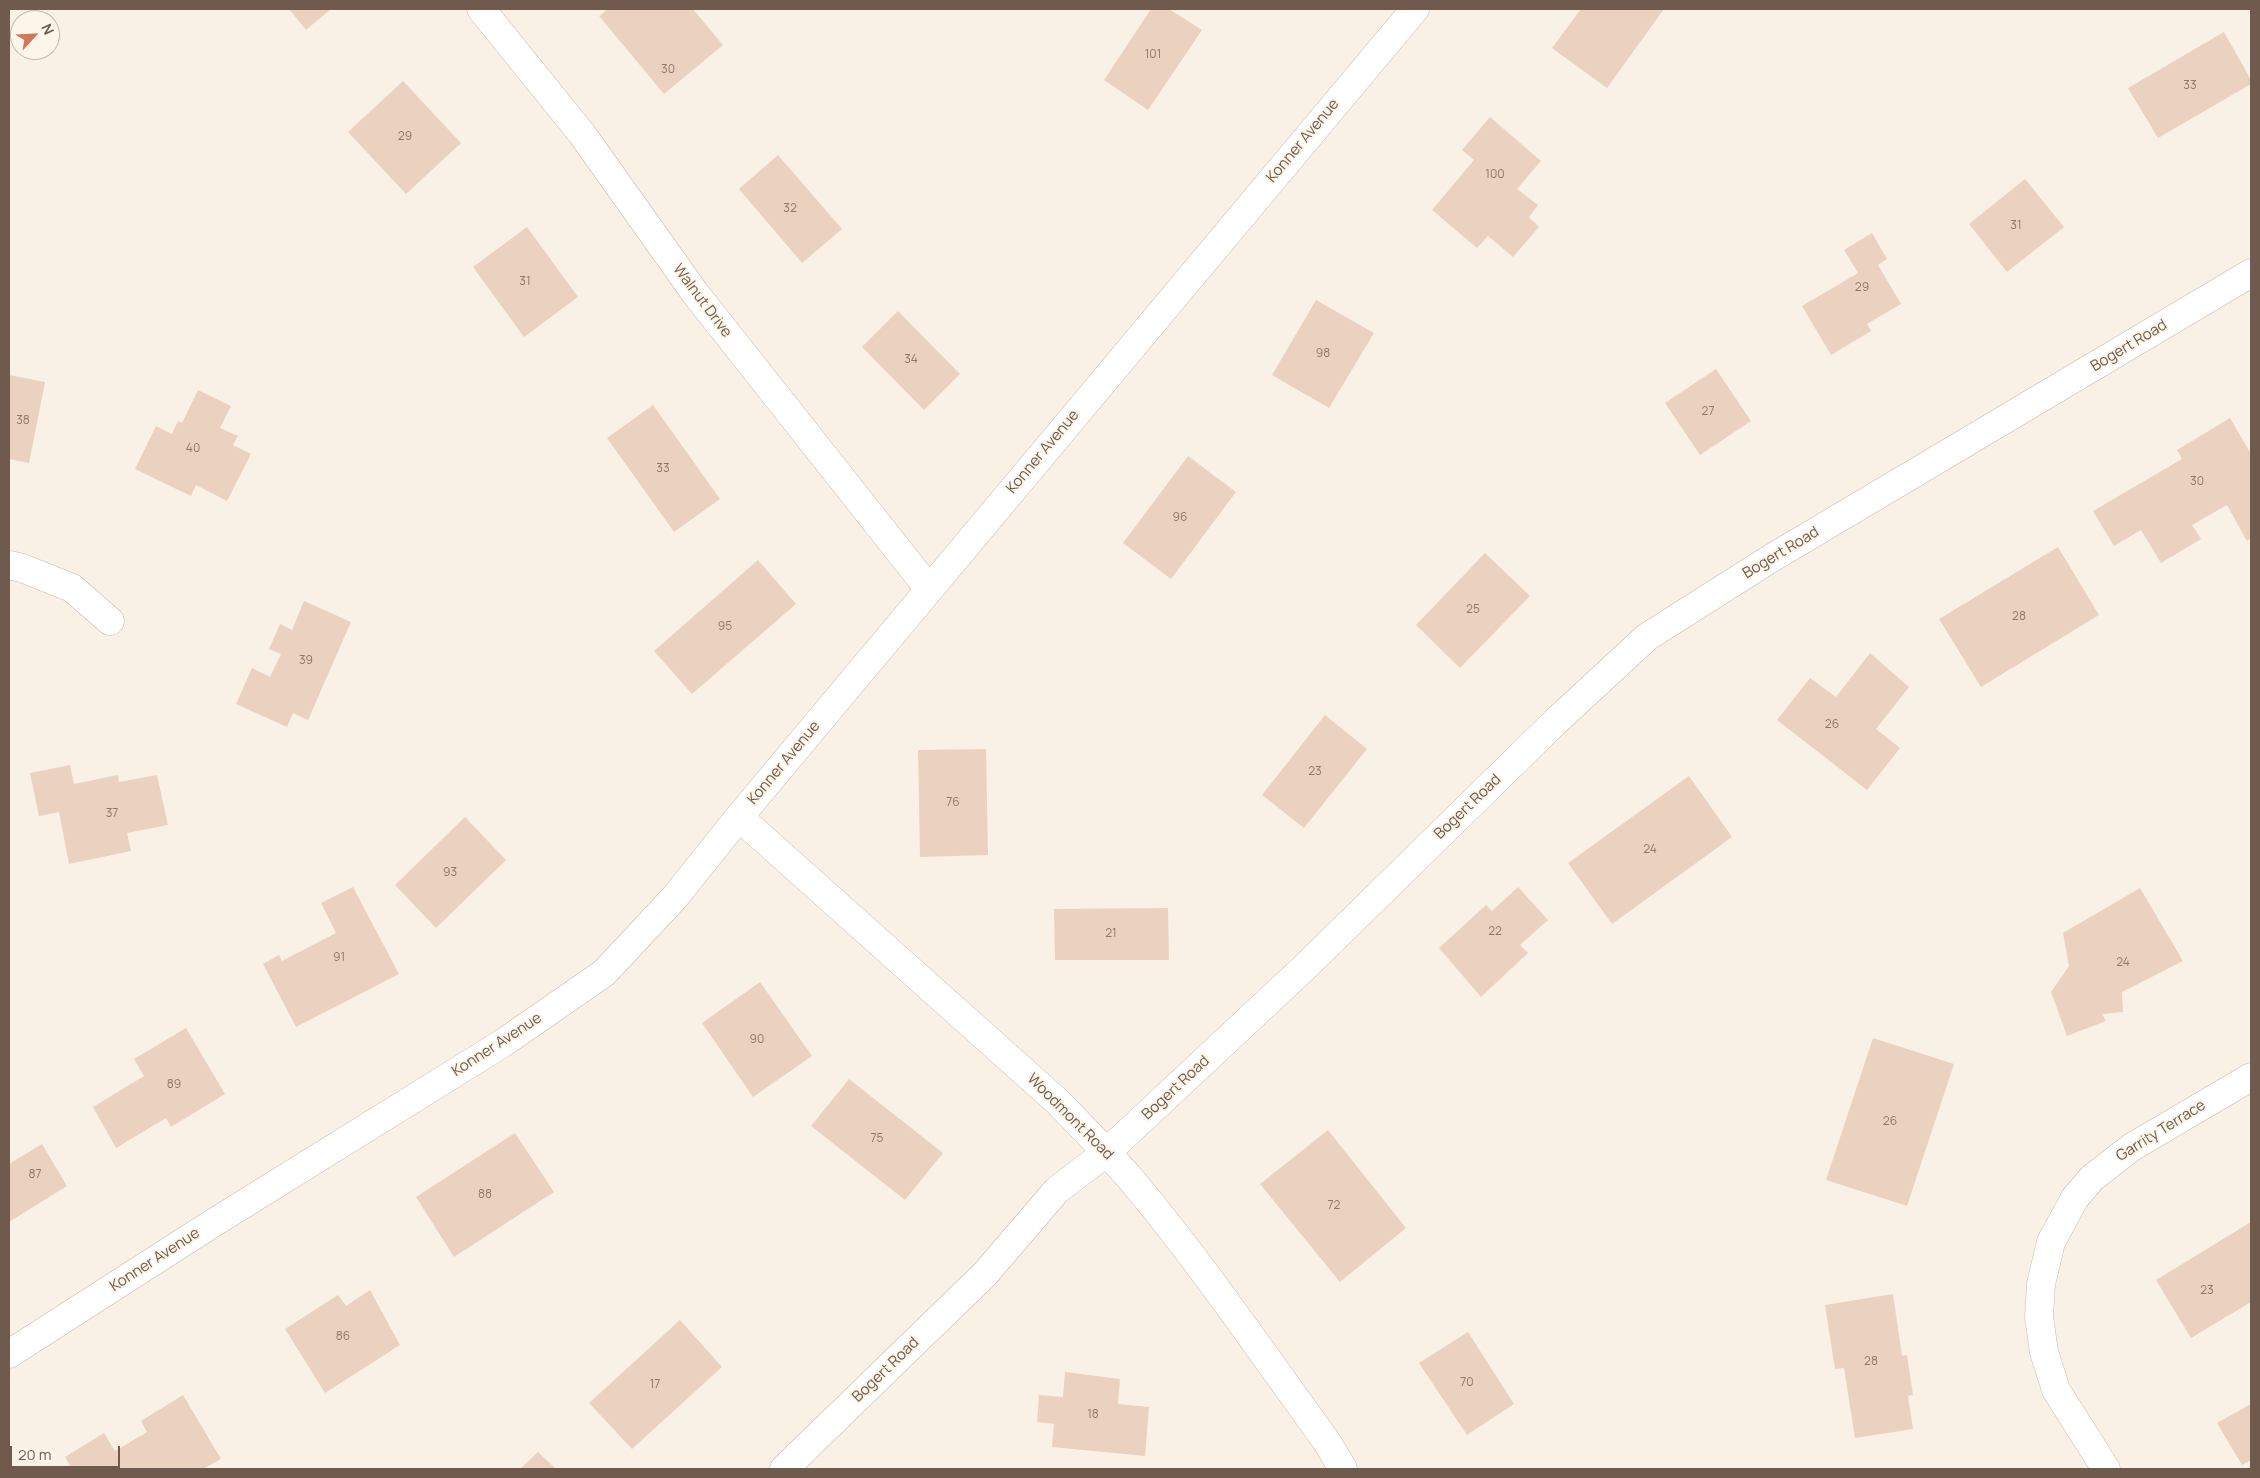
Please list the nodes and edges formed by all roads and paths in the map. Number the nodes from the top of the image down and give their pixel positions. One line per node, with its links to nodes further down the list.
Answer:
1 (481, 9): 5 (street, Walnut Drive)
2 (1415, 9): 5 (street, Konner Avenue)
3 (2251, 273): 9 (street, Bogert Road)
4 (9, 565): 6 (street)
5 (929, 589): 7 (street, Konner Avenue)
6 (110, 621)
7 (739, 817): 9 (street, Woodmont Road); 10 (street, Konner Avenue)
8 (2251, 1077): 13 (street, Garrity Terrace)
9 (1107, 1152): 11 (street, Bogert Road); 12 (street, Woodmont Road)
10 (9, 1354)
11 (784, 1469)
12 (1344, 1469)
13 (2106, 1469)

